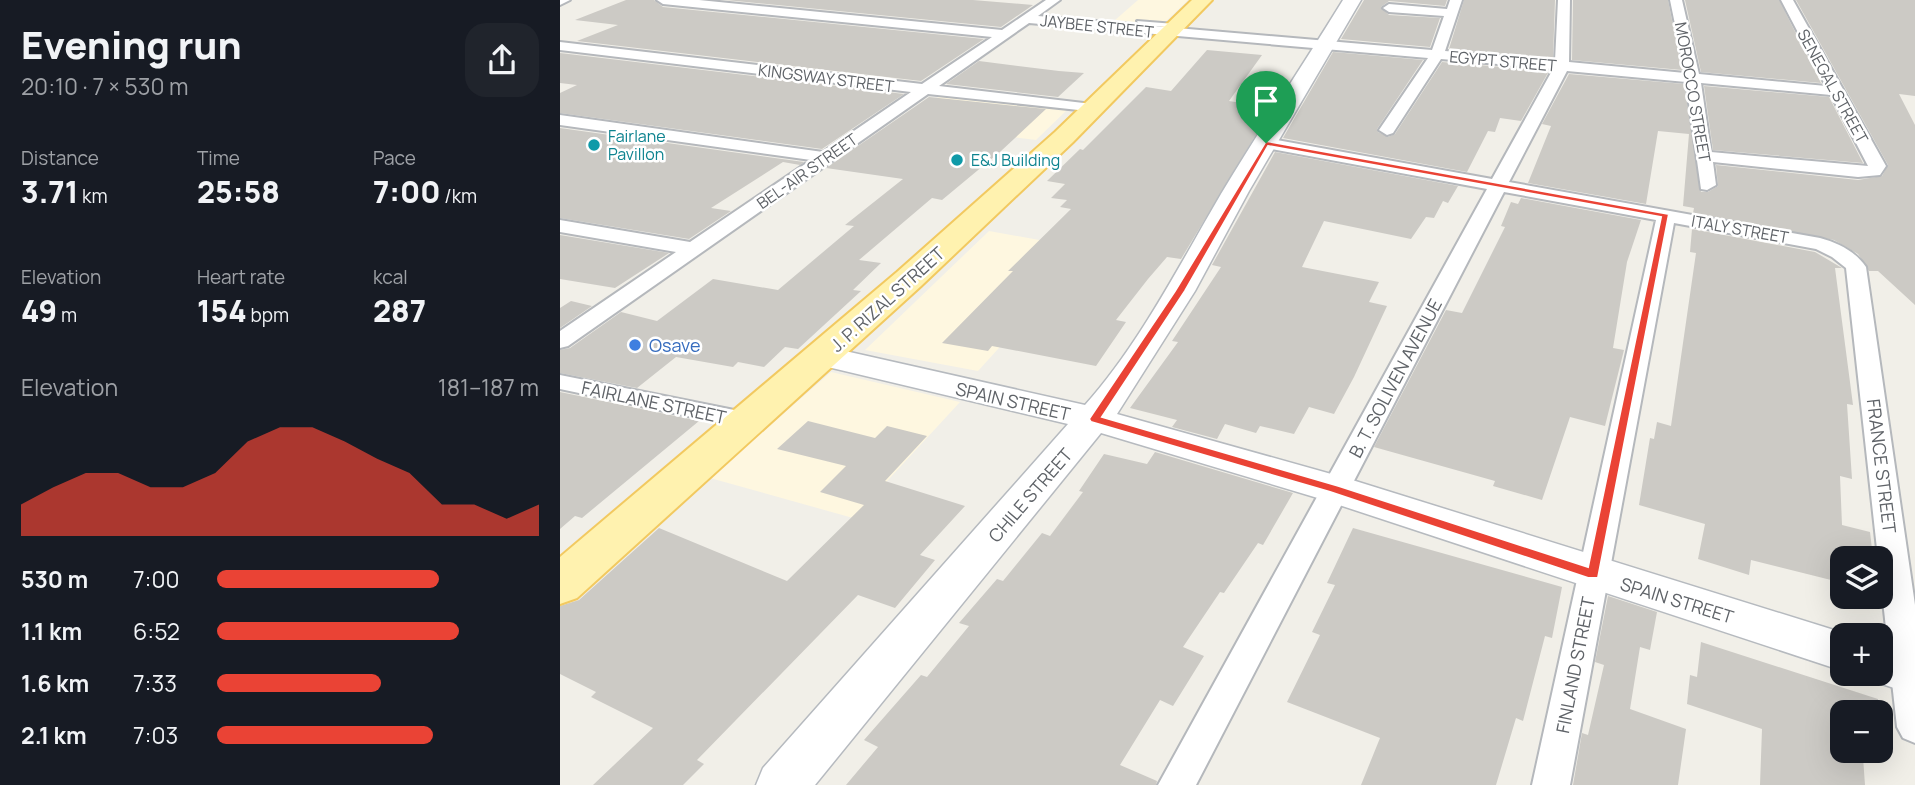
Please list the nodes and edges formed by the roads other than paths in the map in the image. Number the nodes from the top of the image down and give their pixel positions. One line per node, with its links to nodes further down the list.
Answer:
1 (663, 0): 13 (street)
2 (1047, 0): 3 (street)
3 (1054, 0): 11 (street, BEL-AIR STREET)
4 (1202, 0): 12 (main road, J. P. RIZAL STREET)
5 (1352, 0): 14 (street, CHILE STREET)
6 (1564, 0): 17 (street, B. T. SOLIVEN AVENUE)
7 (1676, 0): 18 (street, MOROCCO STREET)
8 (1787, 0): 20 (street, SENEGAL STREET)
9 (1453, 6): 10 (street); 16 (street)
10 (1389, 8)
11 (1026, 19): 12 (street, JAYBEE STREET); 13 (street, BEL-AIR STREET)
12 (1153, 27): 14 (street, EGYPT STREET); 21 (main road, J. P. RIZAL STREET)
13 (1005, 34): 19 (street, BEL-AIR STREET)
14 (1323, 44): 16 (street, EGYPT STREET); 24 (street, CHILE STREET)
15 (560, 46): 19 (street, KINGSWAY STREET)
16 (1437, 54): 17 (street, EGYPT STREET); 23 (street)
17 (1562, 66): 18 (street, EGYPT STREET); 28 (street, B. T. SOLIVEN AVENUE)
18 (1693, 78): 20 (street, EGYPT STREET); 25 (street, MOROCCO STREET)
19 (925, 89): 21 (street, KINGSWAY STREET); 26 (street, BEL-AIR STREET)
20 (1836, 91): 25 (street, SENEGAL STREET)
21 (1092, 109): 34 (main road, J. P. RIZAL STREET)
22 (560, 120): 26 (street)
23 (1387, 130)
24 (1266, 143): 28 (street, ITALY STREET); 36 (street, CHILE STREET)
25 (1705, 156): 27 (street, MOROCCO STREET)
26 (826, 158): 31 (street, BEL-AIR STREET)
27 (1707, 185)
28 (1497, 186): 29 (street, ITALY STREET); 38 (street, B. T. SOLIVEN AVENUE)
29 (1666, 216): 32 (street, ITALY STREET); 39 (street, FINLAND STREET)
30 (560, 226): 31 (street)
31 (693, 249): 33 (street, BEL-AIR STREET)
32 (1841, 253): 42 (street, FRANCE STREET)
33 (560, 341)
34 (823, 356): 36 (street, SPAIN STREET); 37 (main road, J. P. RIZAL STREET)
35 (560, 382): 37 (street, FAIRLANE STREET)
36 (1095, 419): 38 (street, SPAIN STREET); 44 (street, CHILE STREET)
37 (748, 421): 40 (main road, J. P. RIZAL STREET)
38 (1335, 489): 39 (street, SPAIN STREET); 45 (street, B. T. SOLIVEN AVENUE)
39 (1593, 574): 41 (street, SPAIN STREET); 46 (street, FINLAND STREET)
40 (560, 585)
41 (1830, 648)
42 (1902, 671): 43 (street, FRANCE STREET)
43 (1915, 727)
44 (782, 785)
45 (1177, 785)
46 (1551, 785)

